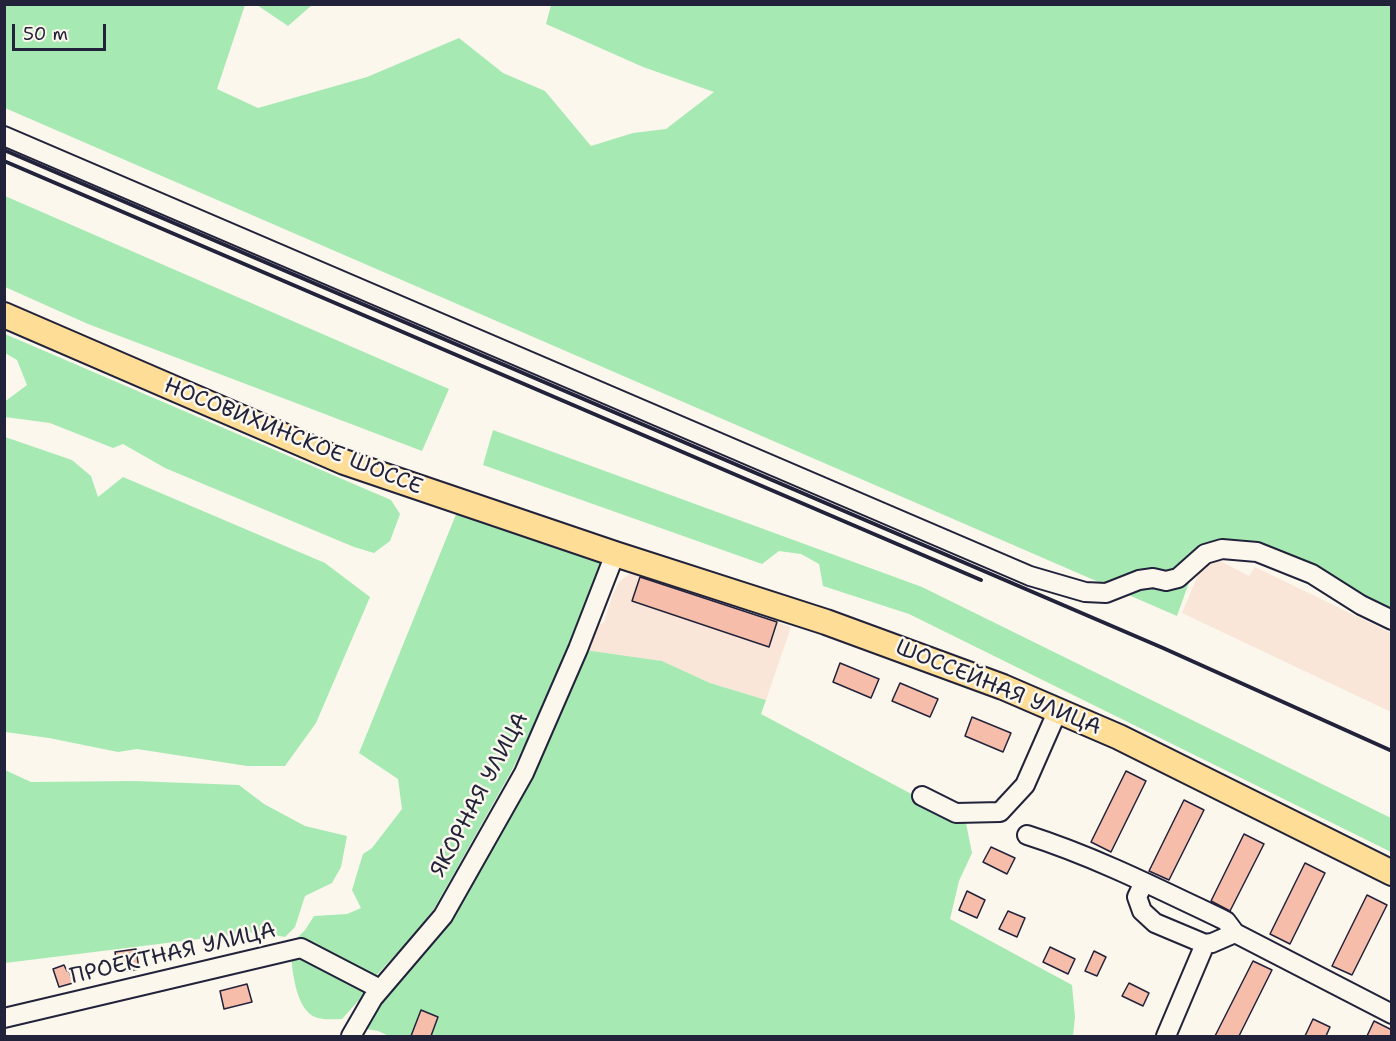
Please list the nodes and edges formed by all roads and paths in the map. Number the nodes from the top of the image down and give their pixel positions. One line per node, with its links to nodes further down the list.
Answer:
1 (4, 136): 5 (street)
2 (4, 315): 3 (main road, НОСОВИХИНСКОЕ ШОССЕ)
3 (588, 544): 4 (main road, ШОССЕЙНАЯ УЛИЦА)
4 (615, 554): 6 (main road, ШОССЕЙНАЯ УЛИЦА); 13 (street, ЯКОРНАЯ УЛИЦА)
5 (1392, 620)
6 (1058, 710): 7 (street); 9 (main road, ШОССЕЙНАЯ УЛИЦА)
7 (922, 796)
8 (1027, 835): 10 (street)
9 (1392, 873)
10 (1144, 882): 11 (street); 12 (street)
11 (1235, 933): 12 (street); 14 (street)
12 (1205, 944): 17 (street)
13 (380, 989): 15 (street, ПРОЕКТНАЯ УЛИЦА); 16 (street, ЯКОРНАЯ УЛИЦА)
14 (1392, 1014)
15 (4, 1018)
16 (351, 1036)
17 (1166, 1036)

